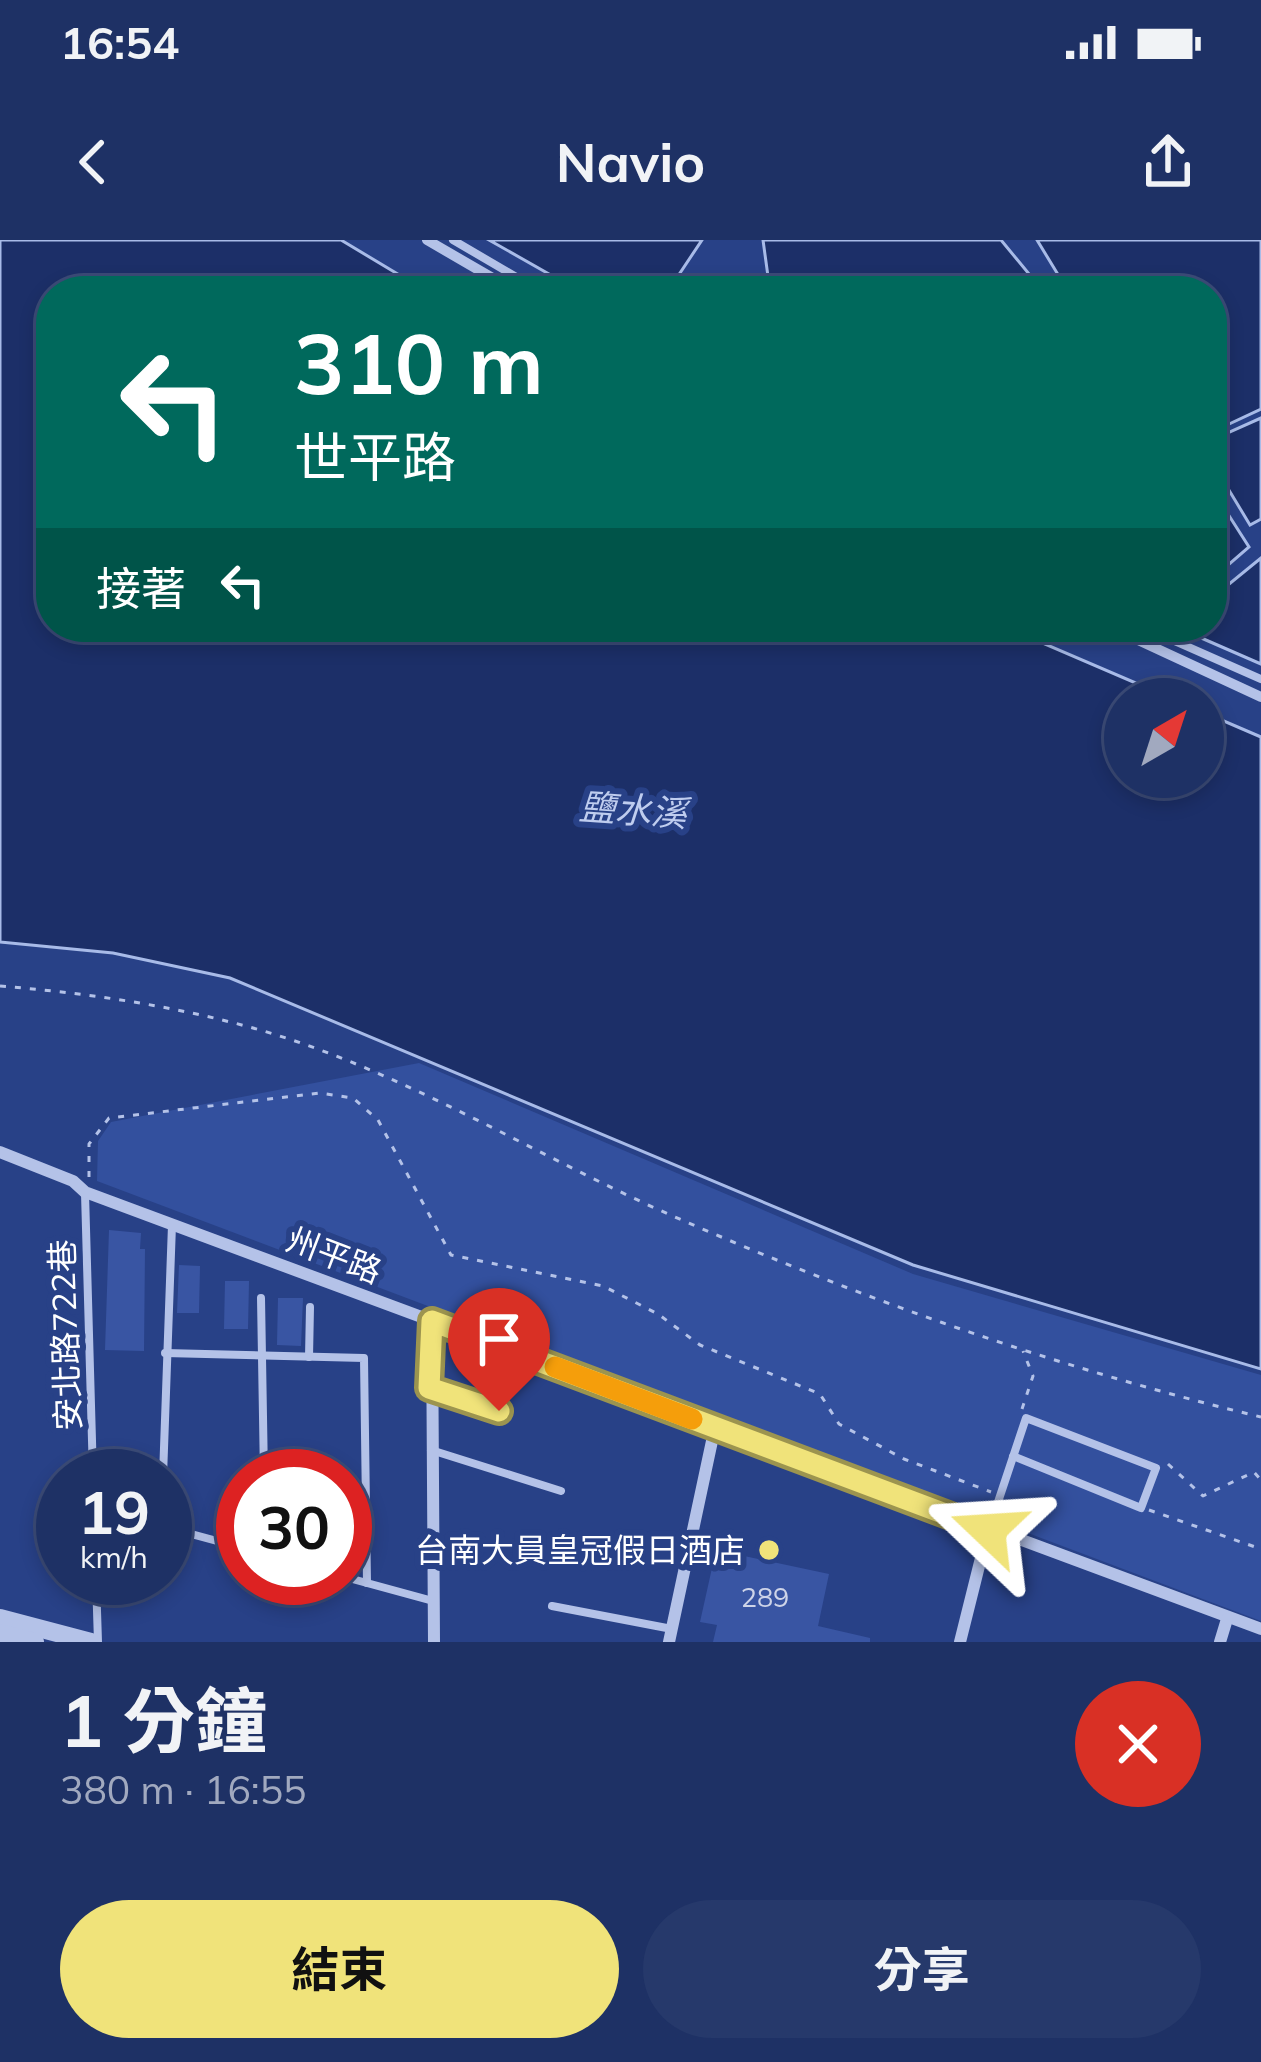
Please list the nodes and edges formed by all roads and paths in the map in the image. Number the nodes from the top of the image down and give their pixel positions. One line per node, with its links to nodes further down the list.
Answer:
1 (427, 240): 3 (street)
2 (452, 240): 4 (lane)
3 (489, 276)
4 (514, 276)
5 (1142, 642): 8 (street)
6 (1177, 642): 7 (lane)
7 (1261, 679)
8 (1261, 697)
9 (0, 986): 16 (path)
10 (0, 1152): 11 (street, 州平路)
11 (85, 1192): 12 (street, 州平路); 25 (lane, 安北路722巷); 32 (path)
12 (172, 1223): 15 (street, 州平路); 17 (lane)
13 (261, 1298): 18 (lane)
14 (310, 1307): 19 (lane)
15 (432, 1321): 20 (street); 24 (street, 州平路)
16 (1022, 1350): 22 (path); 23 (path)
17 (166, 1353): 18 (lane); 26 (lane)
18 (262, 1355): 19 (lane); 27 (lane)
19 (309, 1357): 28 (lane)
20 (429, 1388): 21 (lane); 29 (street)
21 (499, 1411)
22 (1261, 1417)
23 (1026, 1418): 30 (lane); 33 (lane)
24 (715, 1427): 34 (street, 州平路); 44 (street)
25 (92, 1449)
26 (164, 1449)
27 (264, 1449)
28 (365, 1449)
29 (430, 1450): 31 (lane); 37 (street)
30 (1012, 1456): 32 (lane); 33 (lane)
31 (562, 1491)
32 (998, 1495): 34 (lane)
33 (1142, 1508): 35 (path)
34 (988, 1530): 41 (street, 州平路); 48 (street)
35 (1261, 1550)
36 (372, 1584): 37 (lane)
37 (433, 1601): 47 (street)
38 (96, 1605): 46 (lane)
39 (552, 1606): 44 (lane)
40 (0, 1618): 46 (street)
41 (1227, 1619): 42 (street, 州平路); 49 (street)
42 (1261, 1629)
43 (0, 1633): 45 (street)
44 (670, 1635)
45 (34, 1642)
46 (95, 1642)
47 (434, 1642)
48 (960, 1642)
49 (1220, 1642)

